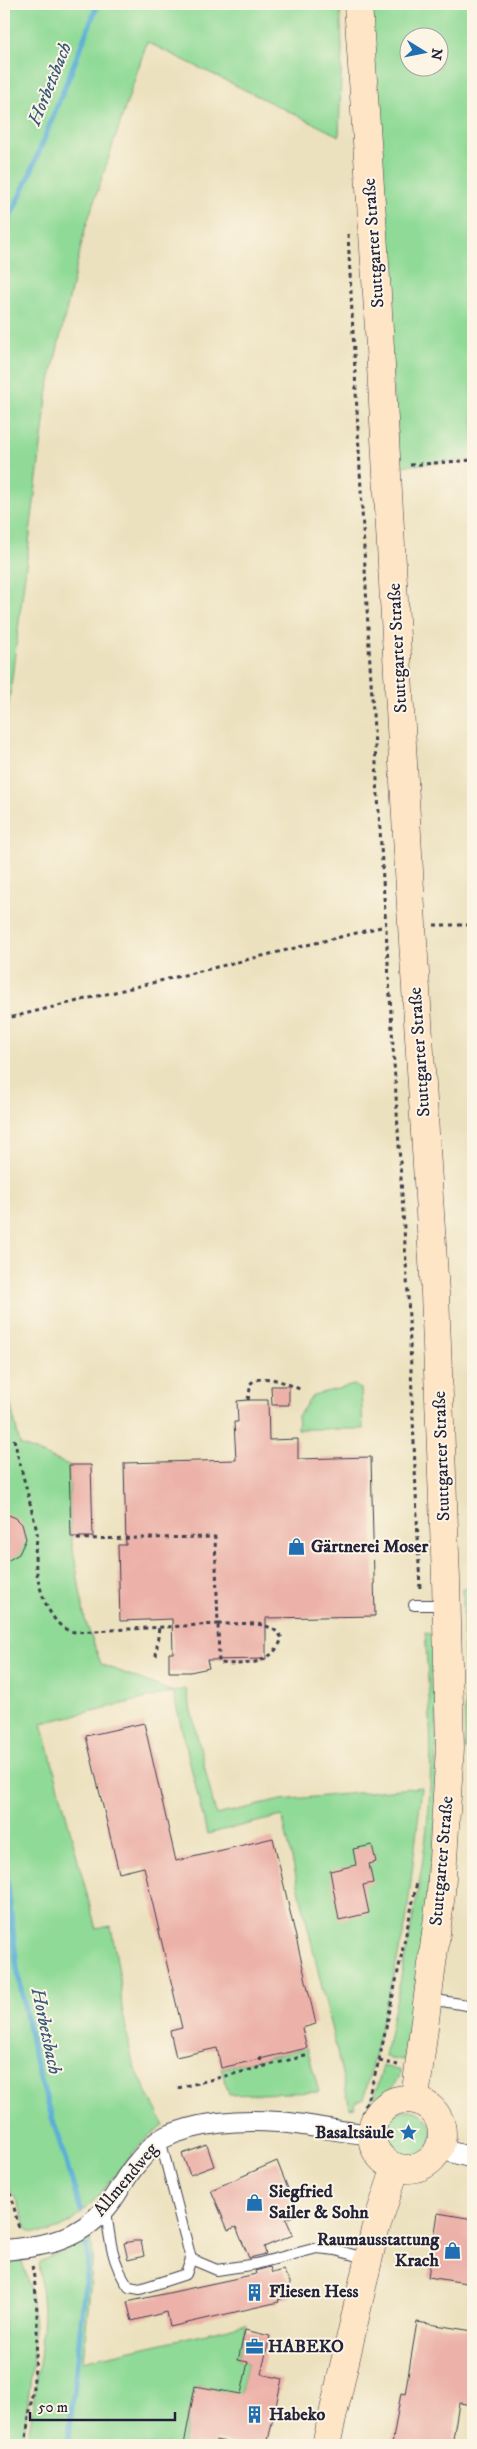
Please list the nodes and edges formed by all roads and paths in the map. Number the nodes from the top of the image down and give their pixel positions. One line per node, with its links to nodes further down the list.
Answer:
1 (358, 4): 4 (street, Stuttgarter Straße)
2 (348, 232): 5 (path)
3 (473, 460): 4 (path)
4 (387, 468): 5 (street, Stuttgarter Straße)
5 (399, 925): 6 (path); 7 (path); 12 (path); 12 (street, Stuttgarter Straße)
6 (473, 925)
7 (4, 1019)
8 (302, 1390): 9 (path)
9 (248, 1400)
10 (14, 1439): 14 (path)
11 (74, 1539): 13 (path)
12 (427, 1605): 17 (street, Stuttgarter Straße)
13 (218, 1624): 13 (path); 14 (path)
14 (160, 1626): 15 (path)
15 (156, 1656)
16 (417, 1881): 24 (path)
17 (428, 1999): 18 (lane); 23 (street, Stuttgarter Straße)
18 (473, 2006)
19 (309, 2055): 21 (path)
20 (260, 2057): 21 (path)
21 (262, 2066): 22 (path)
22 (178, 2088)
23 (415, 2099): 24 (street); 26 (street)
24 (364, 2133): 25 (street, Allmendweg); 28 (street)
25 (160, 2140): 30 (street, Allmendweg); 33 (lane)
26 (440, 2149): 27 (street); 28 (street)
27 (473, 2158)
28 (396, 2167): 34 (street)
29 (4, 2187): 31 (path)
30 (106, 2208): 31 (street, Allmendweg); 33 (lane)
31 (28, 2248): 32 (street, Allmendweg); 35 (path)
32 (4, 2250)
33 (191, 2259): 34 (lane)
34 (368, 2259): 36 (street)
35 (24, 2445)
36 (326, 2445)

